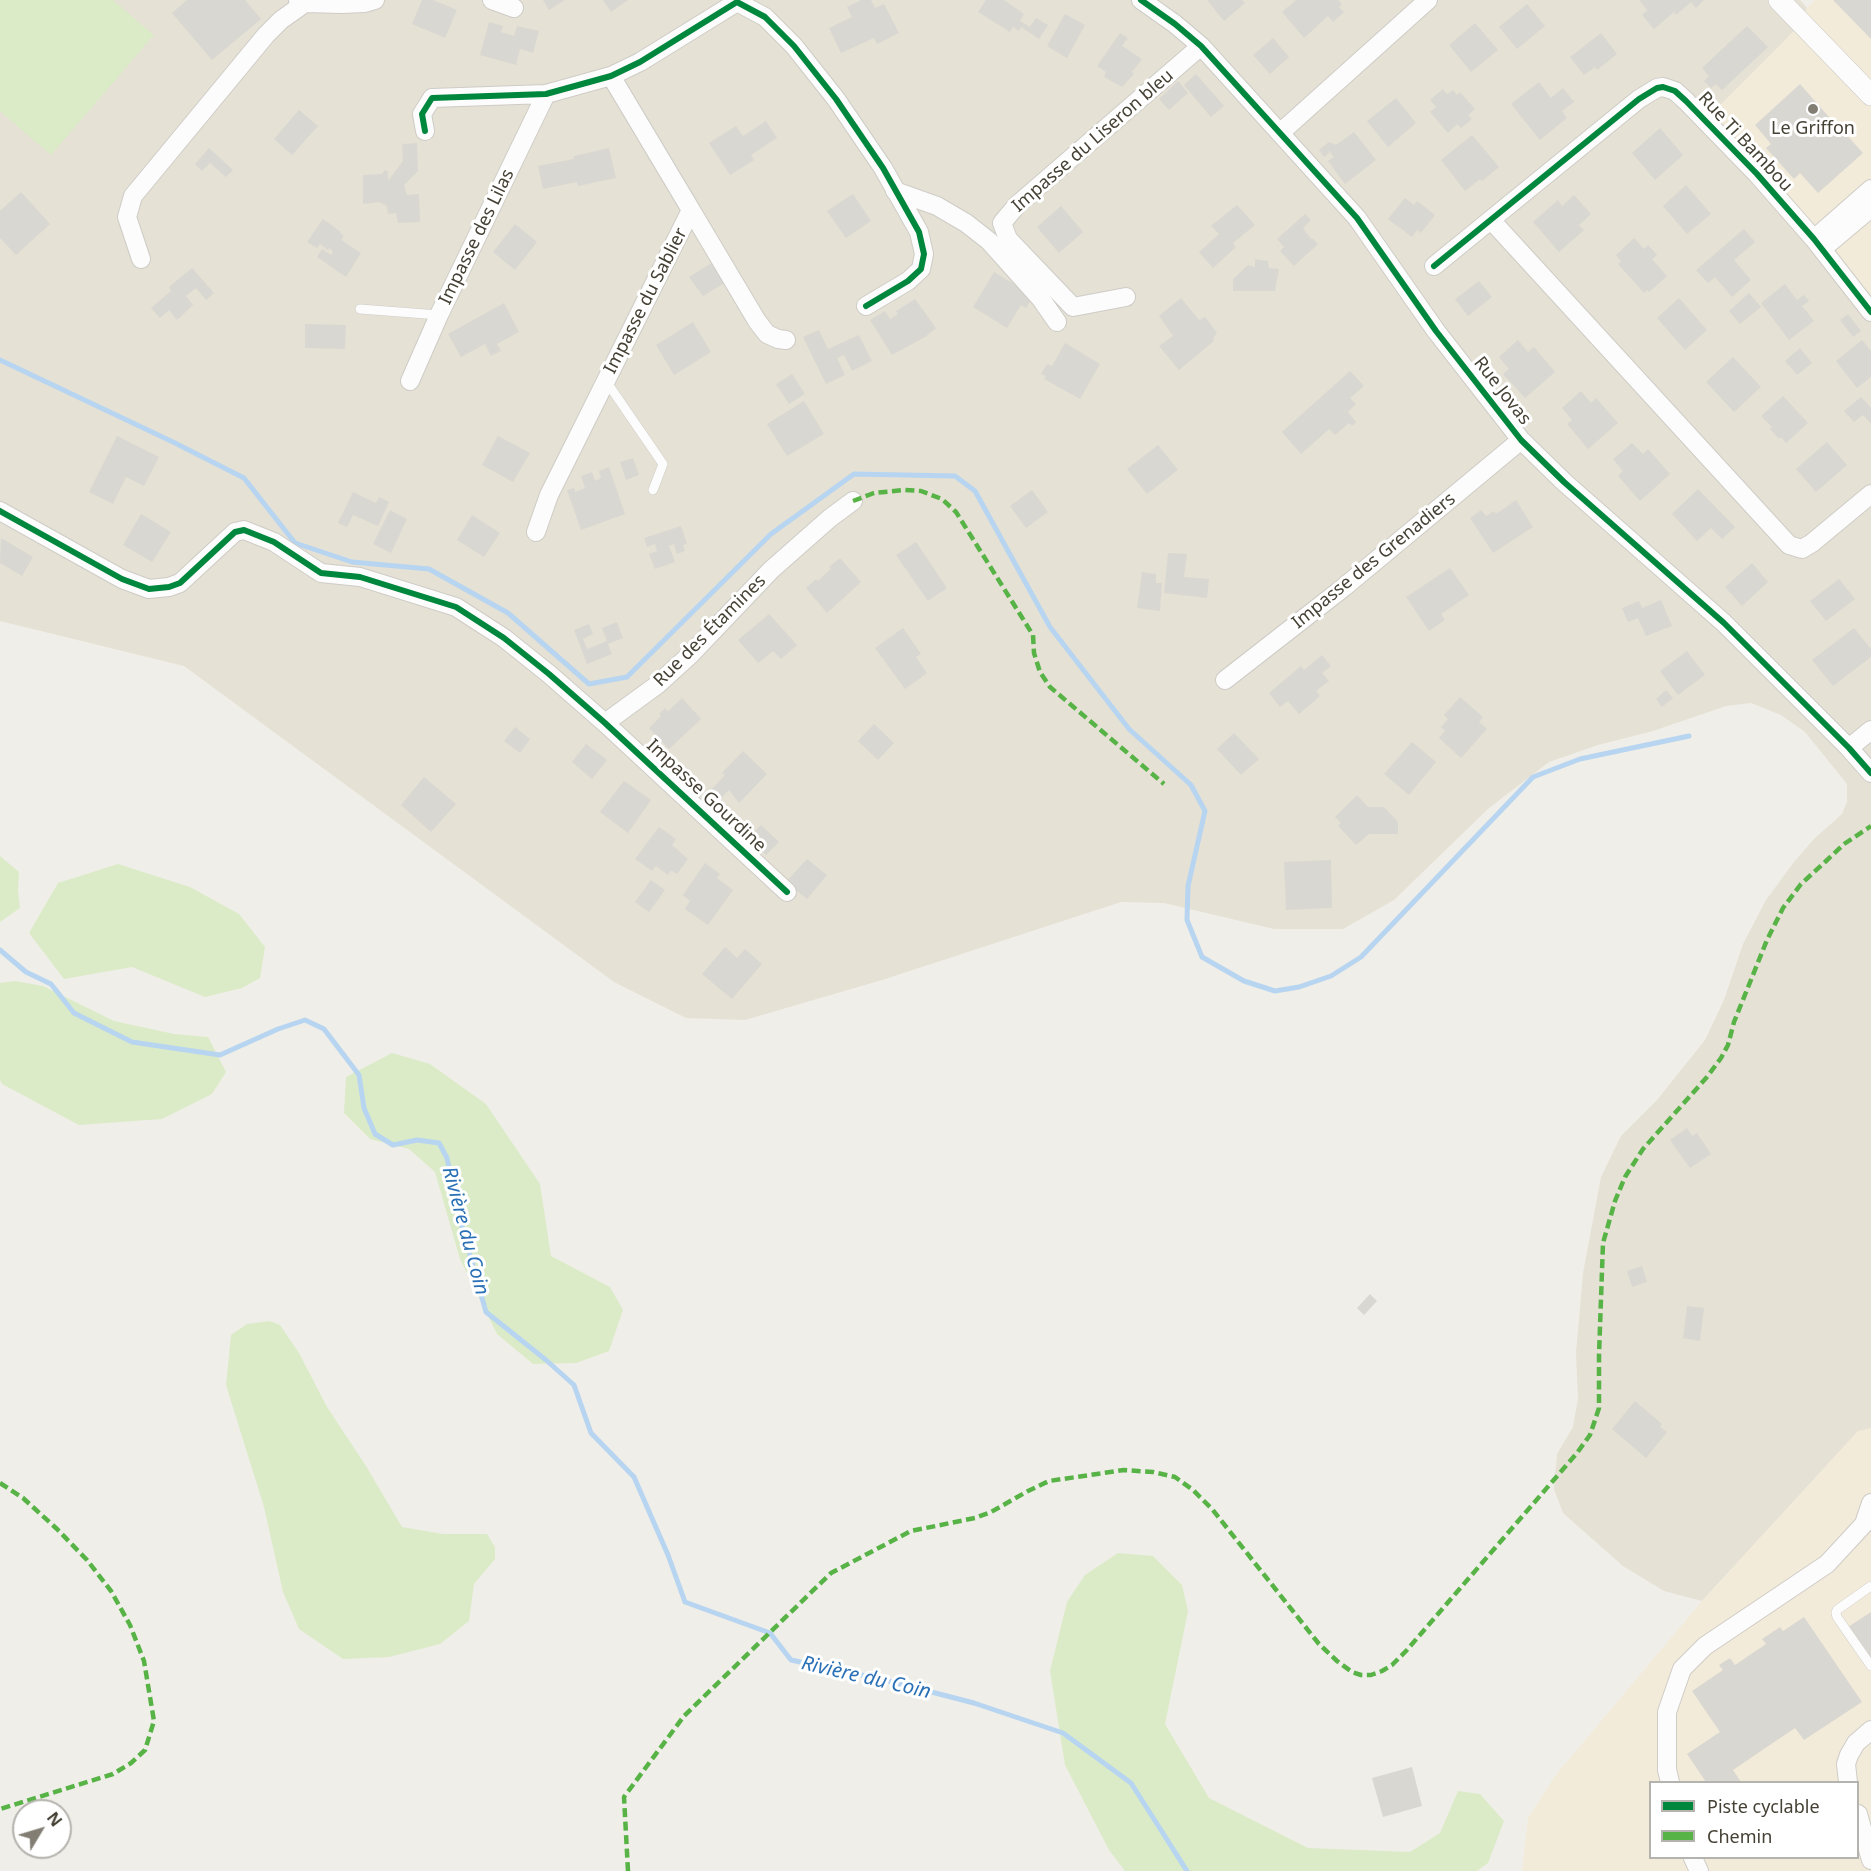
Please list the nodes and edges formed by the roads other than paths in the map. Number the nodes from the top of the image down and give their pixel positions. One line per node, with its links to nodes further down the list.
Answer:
1 (375, 0): 7 (street)
2 (492, 0): 8 (street)
3 (1141, 0): 9 (street, Rue Jovas)
4 (1428, 0): 14 (street)
5 (1779, 0): 12 (street)
6 (736, 1): 10 (street); 16 (street)
7 (302, 2): 21 (street)
8 (514, 8)
9 (1201, 46): 14 (street, Rue Jovas); 23 (street, Impasse du Liseron bleu)
10 (612, 76): 11 (street); 18 (street, Impasse du Sablier)
11 (546, 94): 13 (street); 27 (street, Impasse des Lilas)
12 (1871, 95)
13 (425, 131)
14 (1280, 133): 32 (street, Rue Jovas)
15 (1871, 189): 20 (street)
16 (895, 191): 24 (street); 28 (street)
17 (1871, 208): 20 (street)
18 (691, 210): 29 (street); 31 (street, Impasse du Sablier)
19 (1491, 220): 20 (street, Rue Ti Bambou); 22 (street, Rue Ti Bambou); 34 (street)
20 (1818, 244): 26 (street, Rue Ti Bambou)
21 (141, 259)
22 (1434, 266)
23 (1126, 297)
24 (866, 306)
25 (360, 309): 27 (lane)
26 (1871, 312)
27 (439, 315): 30 (street, Impasse des Lilas)
28 (1057, 322)
29 (786, 340)
30 (410, 381)
31 (606, 381): 33 (lane); 37 (street, Impasse du Sablier)
32 (1521, 440): 38 (street, Impasse des Grenadiers); 41 (street, Rue Jovas)
33 (653, 490)
34 (1871, 494)
35 (853, 501): 39 (street, Rue des Étamines)
36 (0, 511): 39 (street)
37 (536, 532)
38 (1225, 680)
39 (605, 723): 43 (street, Impasse Gourdine)
40 (1871, 730): 41 (street)
41 (1849, 748): 42 (street, Rue Jovas)
42 (1871, 773)
43 (787, 892)
44 (1871, 1503): 48 (street)
45 (1871, 1586): 46 (lane)
46 (1871, 1666)
47 (1871, 1730): 49 (street)
48 (1670, 1781)
49 (1848, 1781)
50 (1859, 1821): 51 (street)
51 (1871, 1860)

